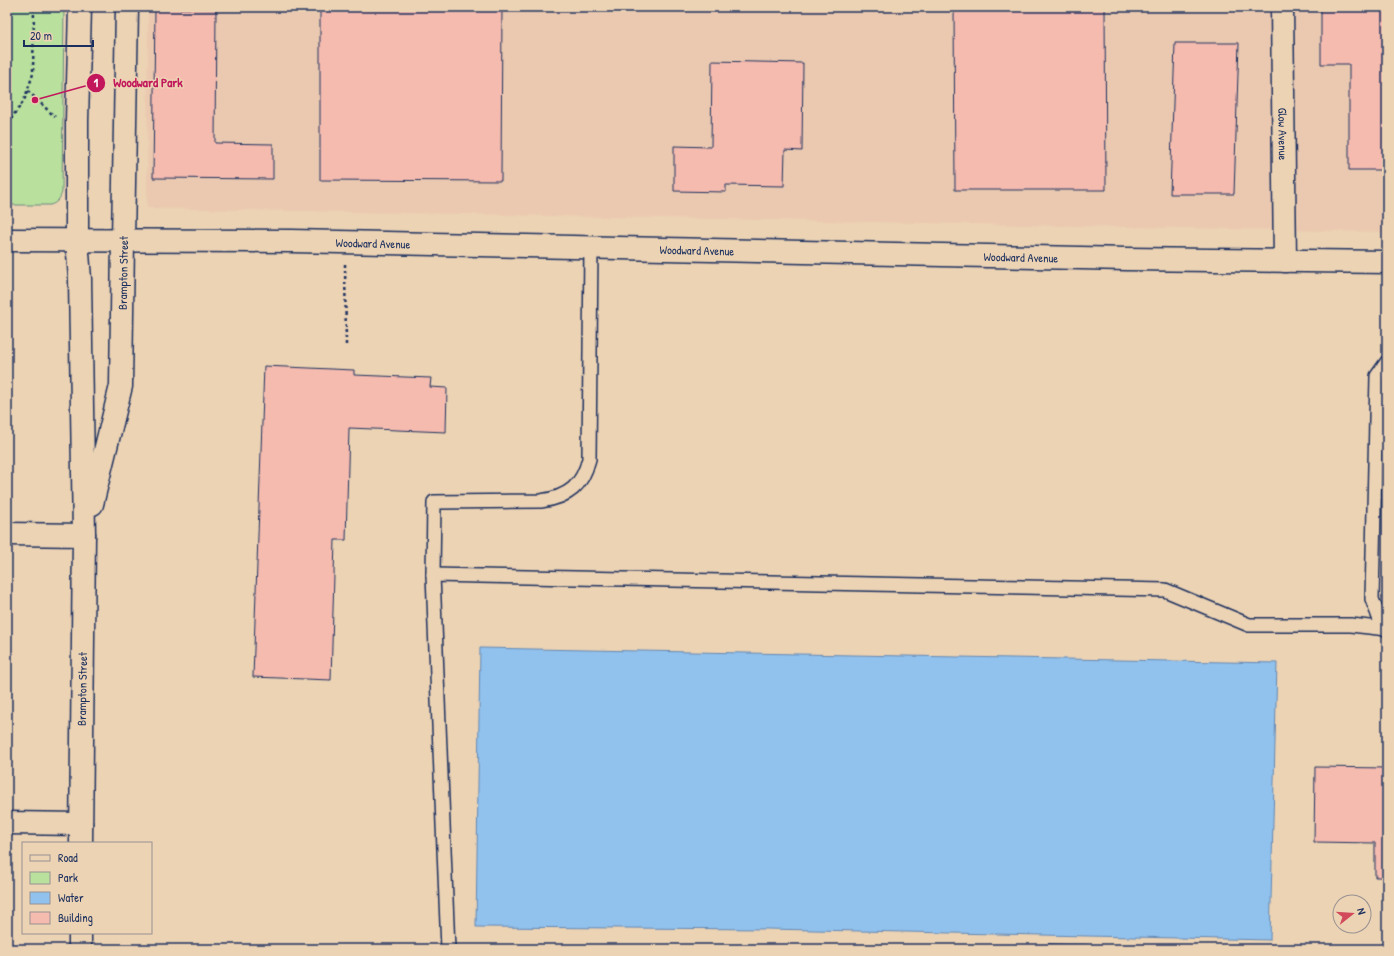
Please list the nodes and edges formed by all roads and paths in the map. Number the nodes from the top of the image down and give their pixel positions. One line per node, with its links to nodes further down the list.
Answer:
1 (34, 7): 5 (path)
2 (80, 7): 6 (street, Brampton Street)
3 (127, 7): 10 (street, Brampton Street)
4 (1282, 7): 13 (street, Glow Avenue)
5 (28, 91): 6 (path); 7 (path)
6 (77, 121): 9 (street, Brampton Street)
7 (7, 124)
8 (7, 240): 9 (street, Woodward Avenue)
9 (77, 240): 10 (street, Woodward Avenue); 18 (street, Brampton Street)
10 (123, 241): 11 (street, Woodward Avenue); 18 (street, Brampton Street)
11 (344, 242): 12 (street, Woodward Avenue); 15 (path)
12 (592, 247): 13 (street, Woodward Avenue); 19 (lane)
13 (1284, 261): 14 (street, Woodward Avenue)
14 (1387, 262)
15 (346, 345)
16 (1387, 362): 20 (lane)
17 (7, 534): 18 (street)
18 (84, 535): 22 (street, Brampton Street)
19 (433, 575): 20 (lane); 25 (lane)
20 (1386, 626)
21 (7, 824): 22 (street)
22 (81, 833)
23 (80, 934): 24 (street)
24 (80, 949)
25 (448, 949)

